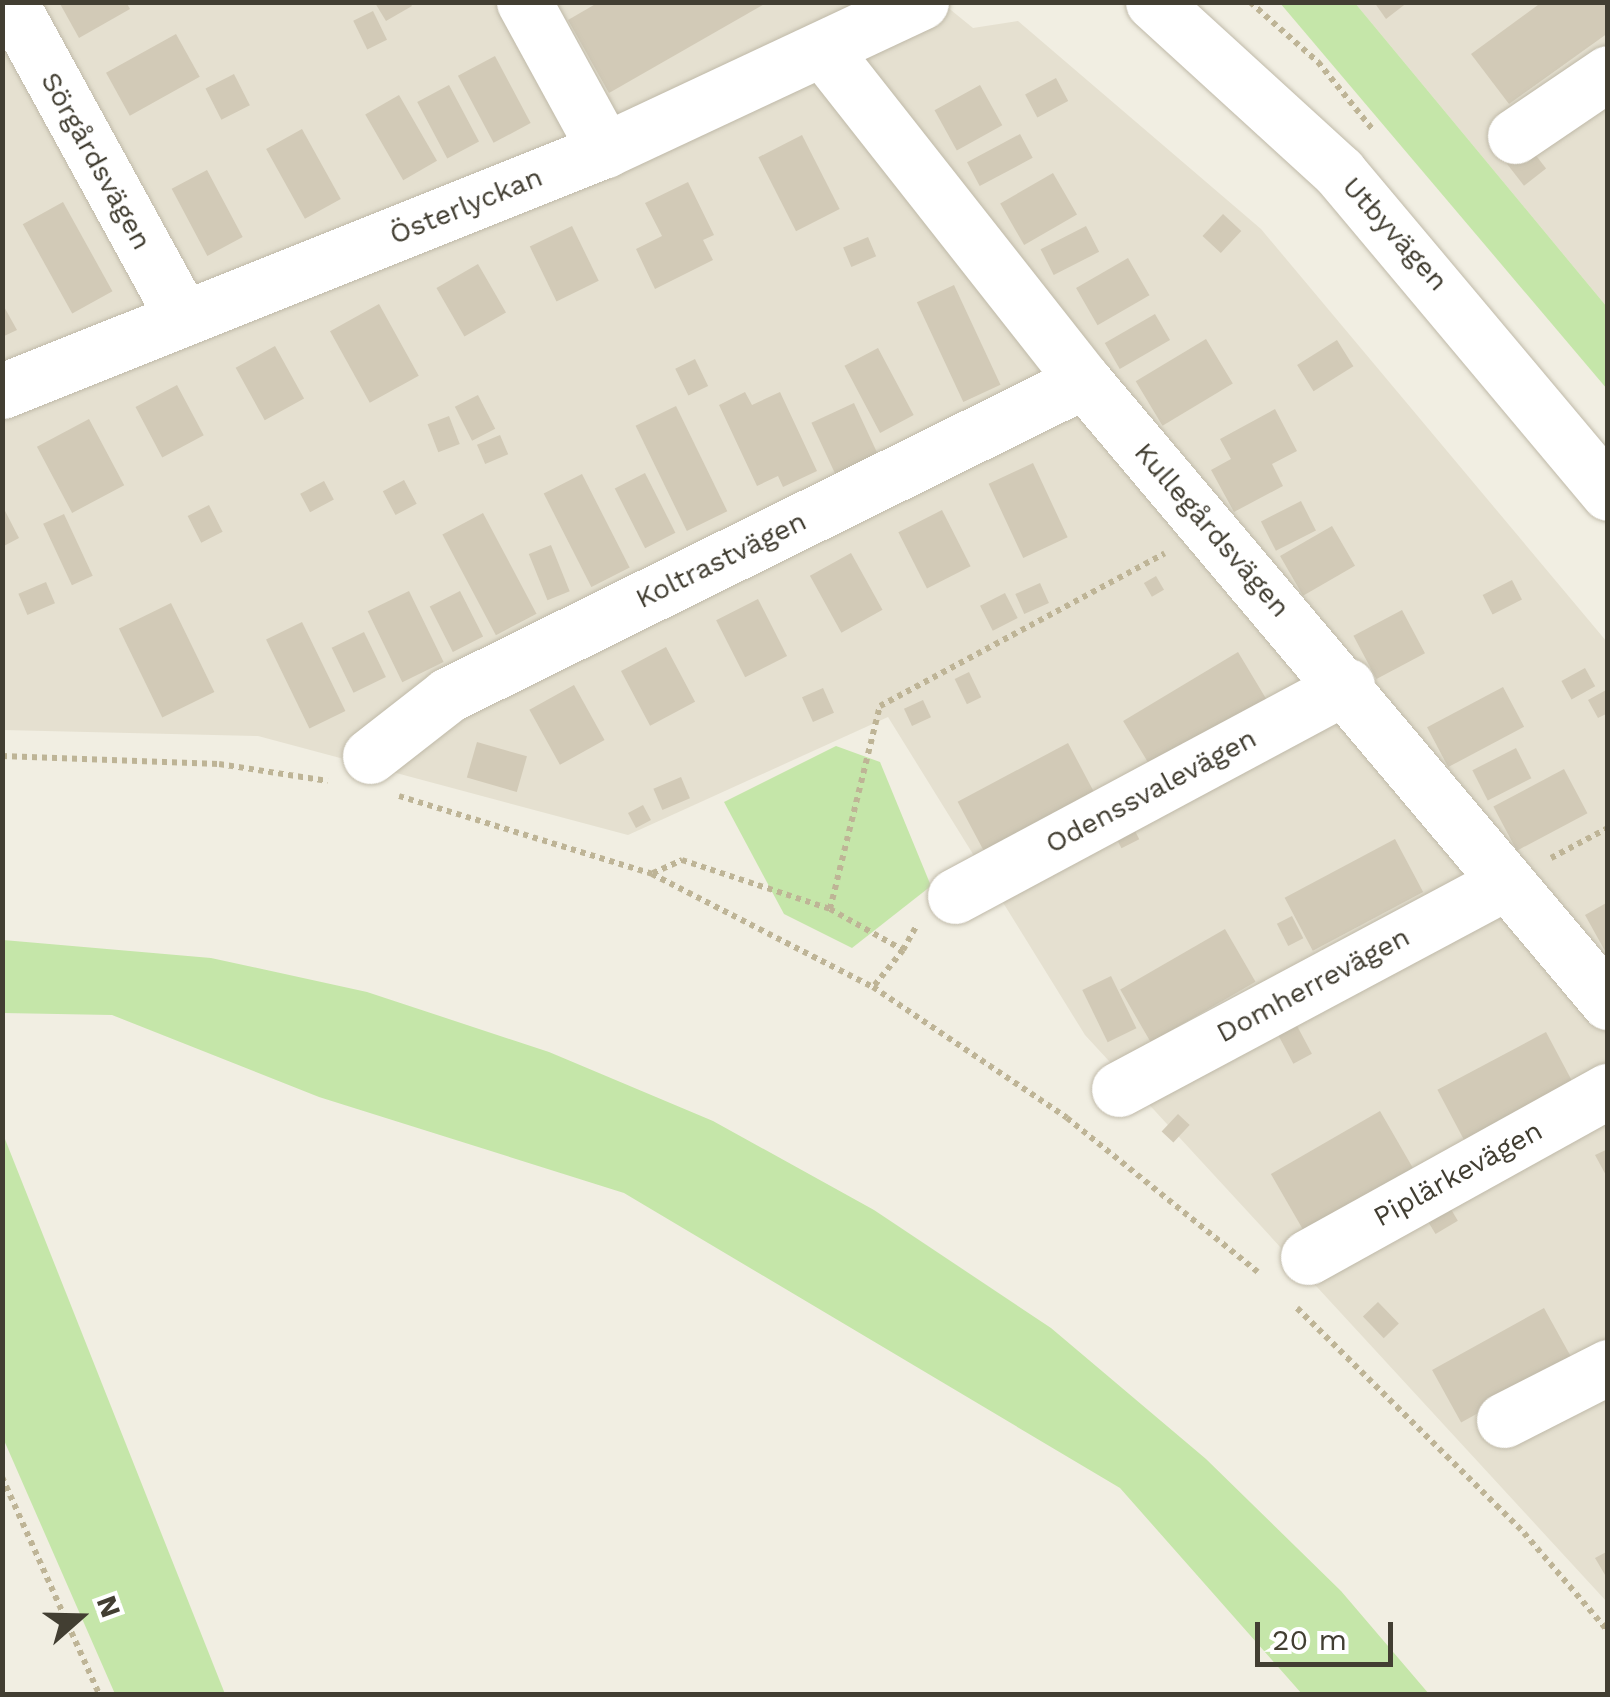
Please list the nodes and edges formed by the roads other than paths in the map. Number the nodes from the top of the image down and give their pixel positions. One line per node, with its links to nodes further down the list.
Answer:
1 (10, 2): 9 (street, Sörgårdsvägen)
2 (524, 2): 8 (street)
3 (921, 2): 5 (street, Österlyckan)
4 (1153, 2): 12 (street, Utbyvägen)
5 (824, 52): 8 (street, Österlyckan); 10 (street, Kullegårdsvägen)
6 (1608, 73): 7 (street)
7 (1515, 136)
8 (606, 150): 9 (street, Österlyckan)
9 (183, 318): 11 (street, Österlyckan)
10 (1084, 382): 13 (street, Kullegårdsvägen); 14 (street, Koltrastvägen)
11 (2, 390)
12 (1608, 493)
13 (1346, 686): 15 (street, Kullegårdsvägen); 16 (street, Odenssvalevägen)
14 (367, 778)
15 (1506, 882): 17 (street, Kullegårdsvägen); 18 (street, Domherrevägen)
16 (955, 896)
17 (1608, 1002)
18 (1119, 1089)
19 (1608, 1091): 20 (street, Piplärkevägen)
20 (1288, 1278)
21 (1608, 1366): 22 (street)
22 (1504, 1420)

